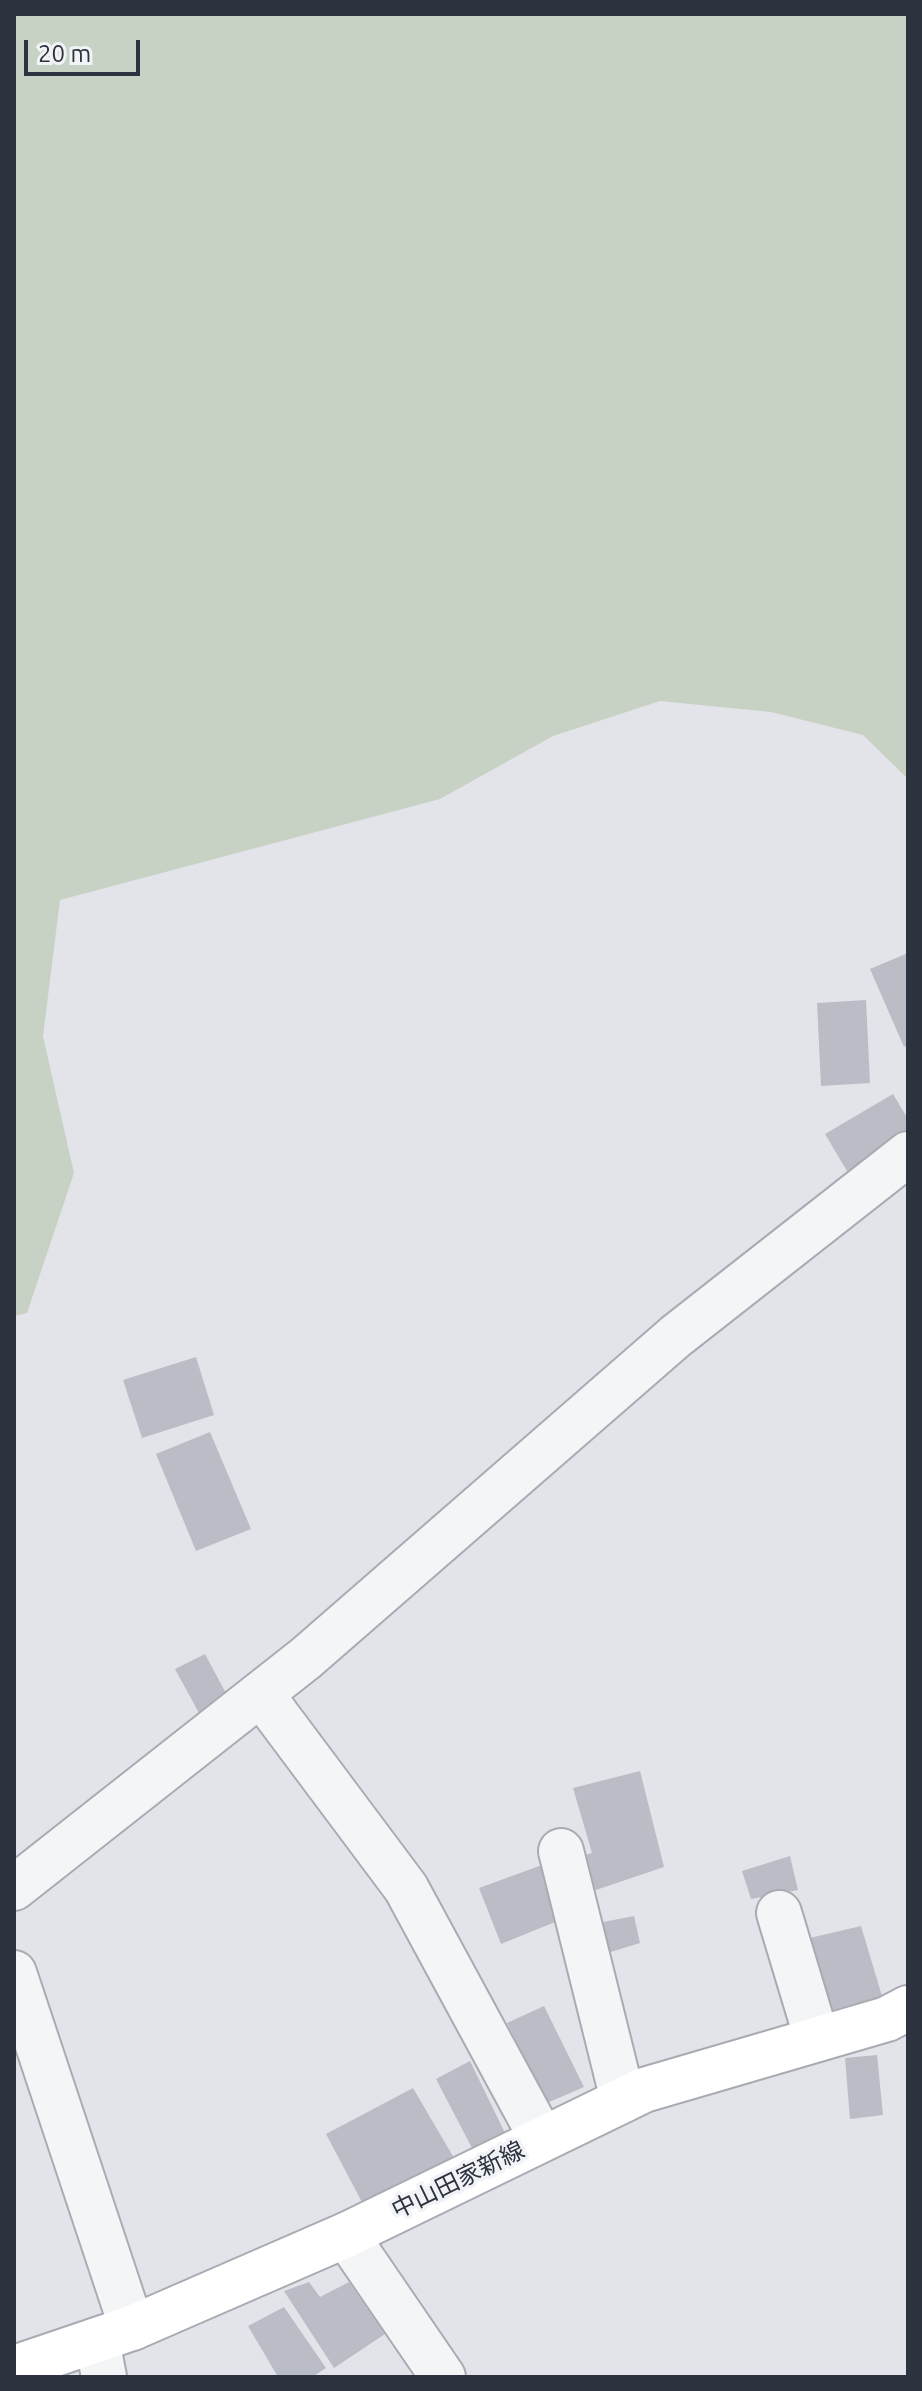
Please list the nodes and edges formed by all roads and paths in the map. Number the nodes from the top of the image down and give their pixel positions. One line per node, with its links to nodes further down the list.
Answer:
1 (908, 1154): 2 (street)
2 (261, 1694): 4 (street); 10 (street)
3 (561, 1851): 9 (street)
4 (14, 1888)
5 (779, 1913): 8 (street)
6 (14, 1973): 12 (street)
7 (908, 2008): 8 (main road, 中山田家新線)
8 (817, 2039): 9 (main road, 中山田家新線)
9 (623, 2100): 10 (main road, 中山田家新線)
10 (542, 2139): 11 (main road, 中山田家新線)
11 (346, 2235): 12 (main road, 中山田家新線); 14 (street)
12 (111, 2348): 13 (main road, 中山田家新線)
13 (14, 2368)
14 (443, 2377)

